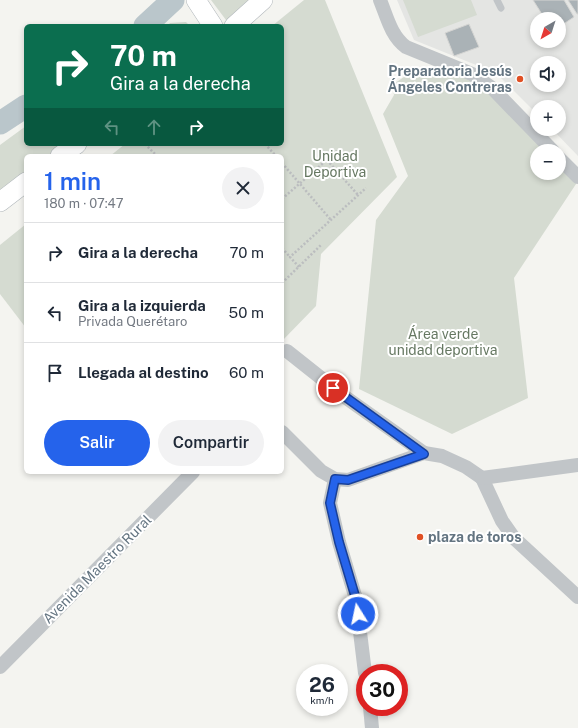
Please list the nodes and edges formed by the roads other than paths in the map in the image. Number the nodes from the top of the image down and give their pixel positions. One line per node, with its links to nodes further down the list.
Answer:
1 (196, 0): 6 (street)
2 (263, 0): 7 (street)
3 (380, 0): 8 (street)
4 (497, 0): 5 (lane)
5 (501, 8)
6 (212, 24)
7 (236, 24)
8 (545, 144)
9 (74, 146): 10 (street)
10 (63, 154)
11 (566, 165): 12 (street)
12 (578, 177)
13 (24, 184): 14 (street)
14 (0, 202)
15 (287, 351): 17 (street)
16 (284, 434): 21 (street)
17 (424, 454): 20 (street); 21 (street)
18 (578, 465): 20 (street)
19 (191, 474): 24 (street, Avenida Maestro Rural)
20 (482, 478): 22 (street)
21 (335, 479): 23 (street)
22 (578, 597)
23 (364, 664)
24 (0, 667)
25 (371, 716): 26 (street)
26 (372, 728)

